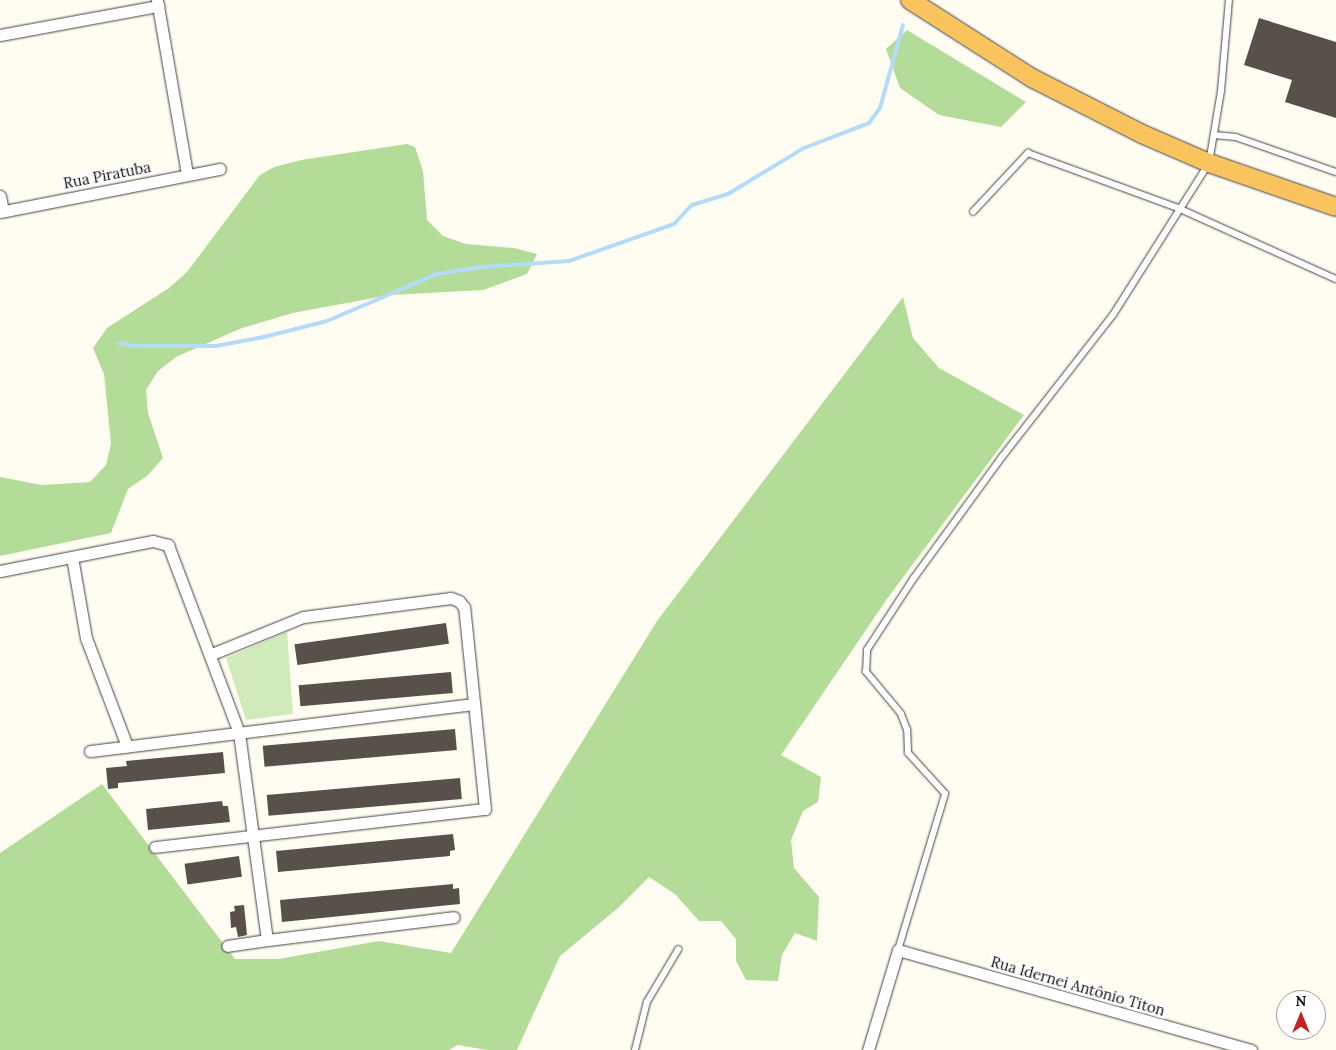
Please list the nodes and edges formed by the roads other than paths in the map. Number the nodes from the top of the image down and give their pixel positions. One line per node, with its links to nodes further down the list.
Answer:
1 (910, 0): 6 (highway)
2 (1229, 0): 5 (lane)
3 (158, 3): 4 (street); 9 (street)
4 (0, 36)
5 (1214, 135): 6 (lane); 8 (lane)
6 (1209, 162): 11 (highway); 12 (lane)
7 (220, 169): 9 (street, Rua Piratuba)
8 (1336, 172)
9 (187, 174): 13 (street, Rua Piratuba)
10 (0, 196): 13 (street)
11 (1336, 207)
12 (1178, 208): 14 (lane); 15 (lane); 29 (lane)
13 (2, 211)
14 (973, 212)
15 (1336, 279)
16 (72, 558): 17 (street); 18 (street); 21 (street)
17 (0, 571)
18 (212, 654): 19 (street); 20 (street)
19 (474, 704): 20 (street); 23 (street)
20 (239, 732): 21 (street); 23 (street)
21 (127, 746): 22 (street)
22 (90, 751)
23 (254, 836): 24 (street); 26 (street)
24 (155, 847)
25 (454, 917): 26 (street)
26 (267, 940): 27 (street)
27 (227, 946)
28 (678, 950): 30 (lane)
29 (898, 950): 31 (street); 32 (street, Rua Idernei Antônio Titon)
30 (634, 1050)
31 (868, 1050)
32 (1251, 1050)

